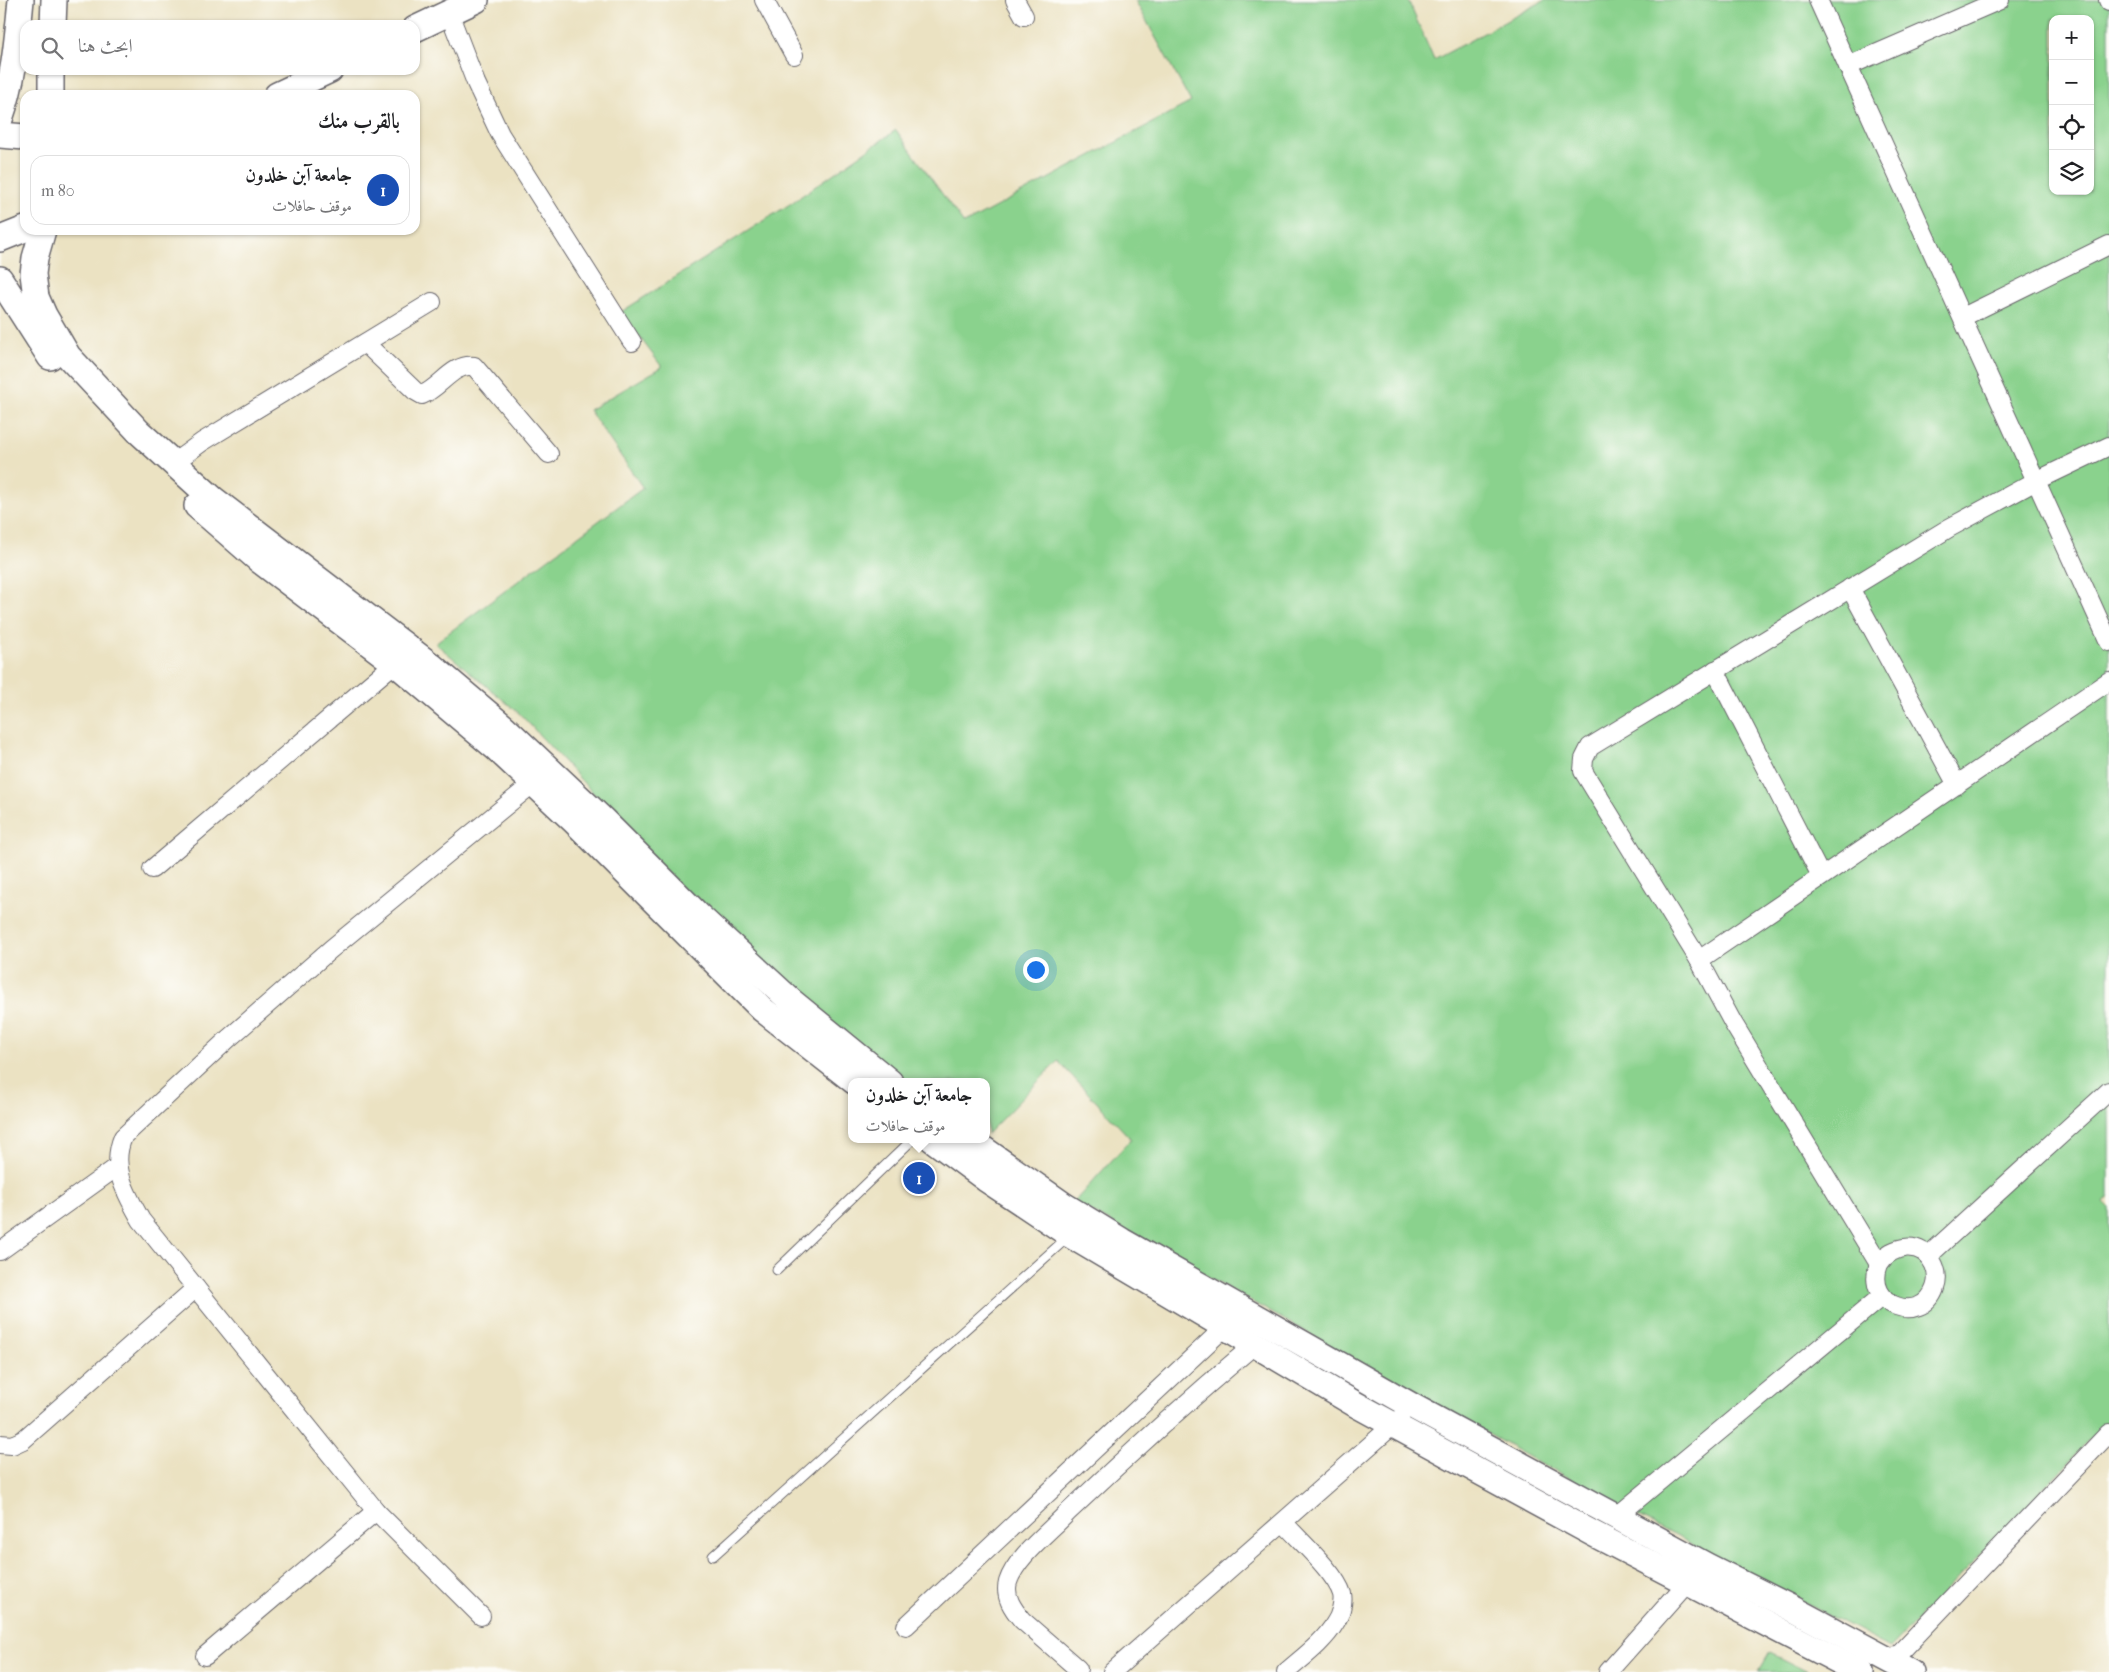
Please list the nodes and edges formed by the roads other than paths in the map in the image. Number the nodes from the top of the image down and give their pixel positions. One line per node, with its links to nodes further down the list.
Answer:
1 (21, 0): 18 (main road)
2 (54, 0): 10 (main road)
3 (476, 0): 8 (main road)
4 (764, 0): 12 (street)
5 (1015, 0): 9 (street)
6 (1818, 0): 13 (street)
7 (2000, 0): 13 (street)
8 (449, 13): 11 (main road); 28 (street)
9 (1024, 16)
10 (53, 20)
11 (420, 27)
12 (794, 55)
13 (1848, 66): 27 (street)
14 (51, 75): 16 (main road)
15 (320, 75): 17 (main road)
16 (51, 90)
17 (288, 90)
18 (0, 119)
19 (0, 135): 20 (main road)
20 (20, 137)
21 (20, 231): 23 (main road)
22 (42, 235): 32 (main road)
23 (0, 239)
24 (2109, 245): 27 (street)
25 (0, 279): 36 (main road)
26 (432, 302): 29 (street)
27 (1963, 317): 33 (street)
28 (632, 342)
29 (365, 343): 31 (street); 32 (street)
30 (2109, 446): 33 (street)
31 (550, 454)
32 (172, 464): 39 (main road)
33 (2036, 481): 34 (street); 35 (street)
34 (1850, 588): 37 (street); 40 (street)
35 (2109, 642)
36 (395, 664): 39 (main road); 41 (street)
37 (1715, 670): 42 (street); 43 (street)
38 (2109, 681): 40 (street)
39 (541, 777): 44 (main road); 45 (main road); 50 (street)
40 (1957, 785): 42 (street)
41 (152, 869)
42 (1821, 876): 43 (street)
43 (1699, 960): 54 (street)
44 (850, 1078)
45 (885, 1078)
46 (2109, 1092): 53 (street)
47 (909, 1143): 55 (lane)
48 (937, 1143): 51 (main road)
49 (975, 1143): 60 (main road)
50 (117, 1167): 52 (street); 56 (street)
51 (1070, 1235): 58 (main road); 67 (lane)
52 (0, 1251)
53 (1928, 1256): 54 (street); 57 (street)
54 (1879, 1264): 57 (street)
55 (777, 1270)
56 (196, 1288): 63 (street); 64 (street)
57 (1882, 1296): 65 (street)
58 (1225, 1327): 59 (main road); 70 (street)
59 (1254, 1345): 61 (main road); 73 (street)
60 (1414, 1407): 61 (street); 65 (main road)
61 (1394, 1425): 66 (street); 68 (main road)
62 (2109, 1433): 72 (street)
63 (0, 1444)
64 (376, 1511): 69 (street); 71 (street)
65 (1616, 1517): 72 (main road)
66 (1284, 1523): 74 (street); 75 (street)
67 (713, 1556)
68 (1688, 1582): 76 (street); 77 (main road)
69 (480, 1616)
70 (906, 1626)
71 (205, 1656)
72 (1901, 1667)
73 (1078, 1669)
74 (1112, 1672)
75 (1286, 1672)
76 (1608, 1672)
77 (1860, 1672)

